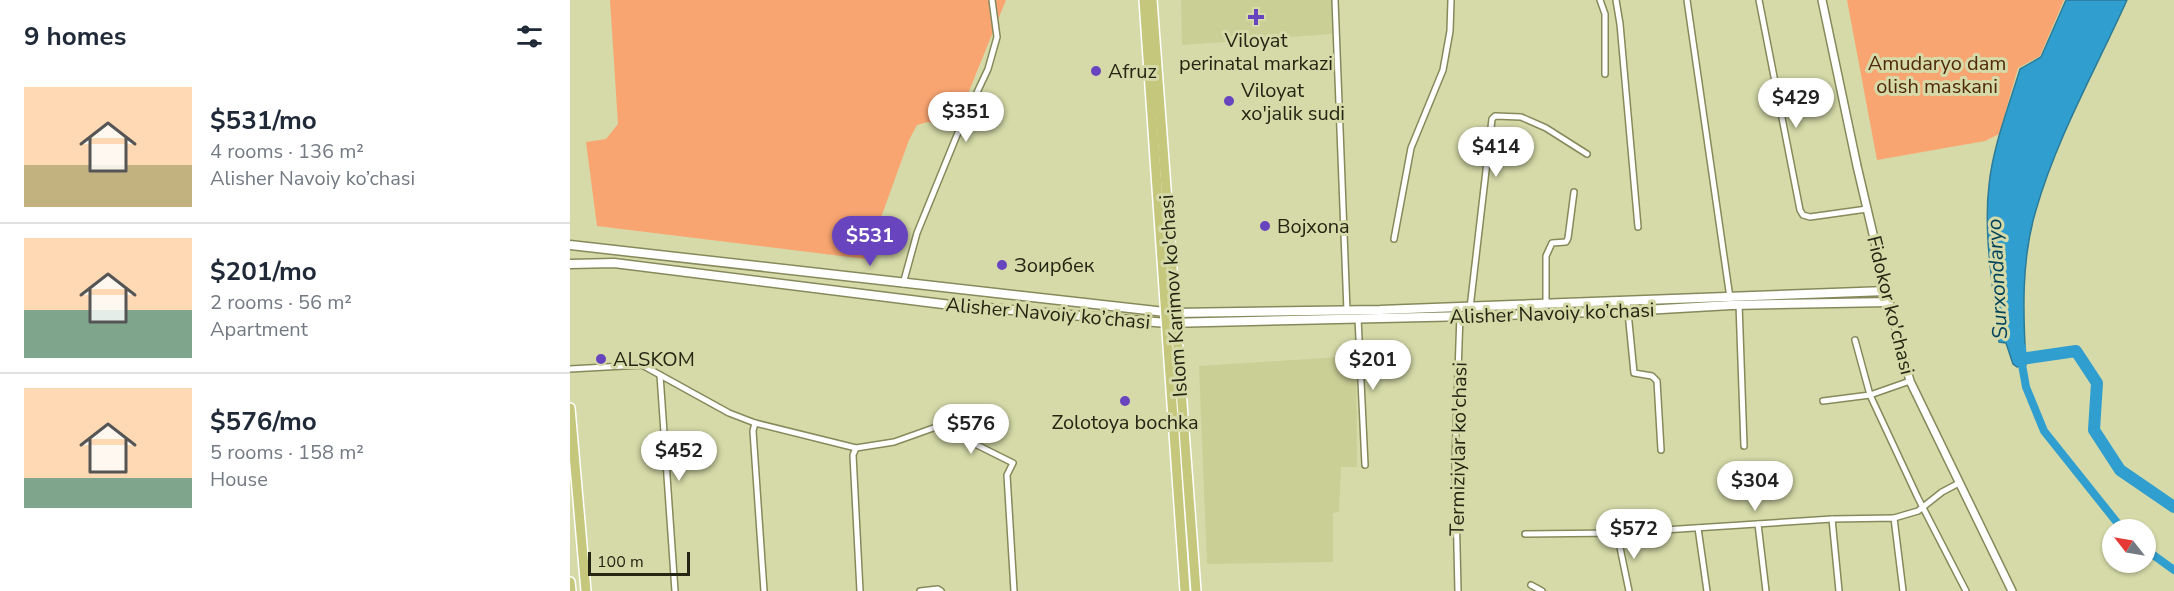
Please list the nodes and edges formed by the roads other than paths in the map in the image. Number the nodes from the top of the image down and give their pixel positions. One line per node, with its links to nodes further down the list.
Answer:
1 (992, 0): 22 (street)
2 (1144, 0): 31 (main road, Islom Karimov ko'chasi)
3 (1152, 0): 31 (main road, Islom Karimov ko'chasi)
4 (1335, 0): 30 (street)
5 (1451, 0): 16 (street)
6 (1600, 0): 11 (street)
7 (1616, 0): 15 (street)
8 (1687, 0): 25 (street)
9 (1759, 0): 14 (street)
10 (1822, 0): 14 (street, Fidokor ko'chasi)
11 (1605, 74)
12 (1587, 154): 29 (street, Termiziylar ko'chasi)
13 (1574, 192): 27 (street)
14 (1867, 209): 23 (street, Fidokor ko'chasi)
15 (1638, 227)
16 (1394, 239)
17 (570, 245): 18 (main road, Alisher Navoiy ko’chasi)
18 (720, 262): 20 (main road); 21 (main road, Alisher Navoiy ko’chasi)
19 (570, 264): 20 (main road, Alisher Navoiy ko’chasi)
20 (719, 277): 24 (main road, Alisher Navoiy ko’chasi)
21 (890, 282): 22 (main road, Alisher Navoiy ko’chasi); 24 (main road)
22 (903, 284): 31 (main road, Alisher Navoiy ko’chasi)
23 (1886, 291): 25 (main road, Alisher Navoiy ko’chasi); 26 (street, Fidokor ko'chasi)
24 (889, 298): 31 (main road, Alisher Navoiy ko’chasi)
25 (1734, 301): 26 (main road, Alisher Navoiy ko’chasi); 28 (main road, Alisher Navoiy ko’chasi); 41 (street)
26 (1888, 302): 36 (street, Fidokor ko'chasi)
27 (1545, 304): 28 (main road, Alisher Navoiy ko’chasi); 29 (main road, Alisher Navoiy ko’chasi)
28 (1627, 306): 29 (main road, Alisher Navoiy ko’chasi); 43 (street)
29 (1465, 311): 30 (main road, Alisher Navoiy ko’chasi); 32 (main road, Alisher Navoiy ko’chasi); 65 (street, Termiziylar ko'chasi)
30 (1347, 314): 31 (main road, Alisher Navoiy ko’chasi); 32 (main road, Alisher Navoiy ko’chasi)
31 (1171, 318): 63 (main road, Islom Karimov ko'chasi); 64 (main road, Islom Karimov ko'chasi)
32 (1358, 318): 44 (street)
33 (1855, 340): 37 (street)
34 (570, 369): 35 (street)
35 (660, 375): 40 (street); 57 (street)
36 (1910, 381): 37 (street); 45 (street, Fidokor ko'chasi)
37 (1870, 395): 38 (street); 46 (street)
38 (1823, 401)
39 (570, 408): 56 (main road)
40 (755, 423): 42 (street); 58 (street)
41 (1744, 446)
42 (856, 448): 59 (street); 62 (street)
43 (1661, 450)
44 (1365, 465)
45 (1959, 483): 46 (street); 73 (street, Fidokor ko'chasi)
46 (1922, 507): 47 (street); 72 (street)
47 (1894, 518): 48 (street); 71 (street)
48 (1832, 519): 49 (street); 70 (street)
49 (1758, 524): 50 (street); 69 (street)
50 (1698, 528): 51 (street); 68 (street)
51 (1617, 533): 52 (street); 67 (street)
52 (1525, 534)
53 (570, 582): 55 (main road)
54 (1531, 585): 66 (street)
55 (571, 591)
56 (586, 591)
57 (675, 591)
58 (764, 591)
59 (860, 591)
60 (920, 591): 61 (street)
61 (941, 591)
62 (1014, 591)
63 (1185, 591)
64 (1196, 591)
65 (1458, 591)
66 (1542, 591)
67 (1629, 591)
68 (1707, 591)
69 (1766, 591)
70 (1839, 591)
71 (1903, 591)
72 (1966, 591)
73 (2012, 591)

